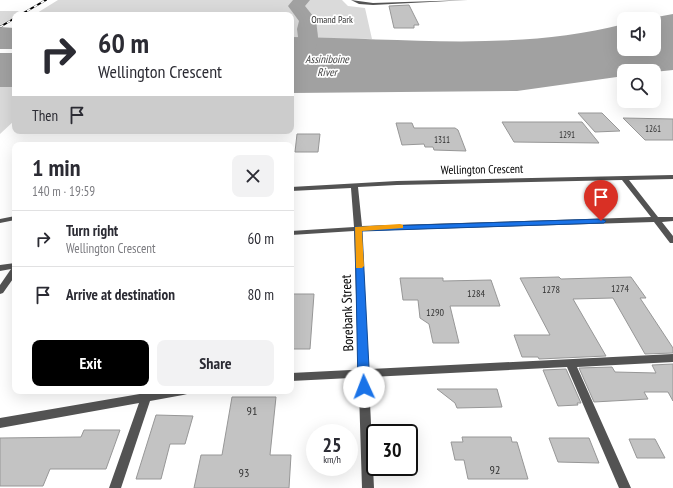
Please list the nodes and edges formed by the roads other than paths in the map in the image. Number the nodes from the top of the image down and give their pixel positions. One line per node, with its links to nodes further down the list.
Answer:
1 (353, 0): 3 (street)
2 (466, 0): 3 (street)
3 (427, 1)
4 (673, 176): 5 (street, Wellington Crescent)
5 (624, 178): 6 (street, Wellington Crescent); 10 (street)
6 (354, 185): 7 (street, Wellington Crescent); 12 (street, Borebank Street)
7 (294, 189)
8 (12, 219): 11 (street)
9 (673, 219): 10 (street)
10 (656, 220): 12 (street); 14 (street)
11 (0, 221)
12 (358, 229): 13 (street); 21 (street, Borebank Street)
13 (294, 233)
14 (673, 241)
15 (12, 266): 16 (street)
16 (0, 268)
17 (12, 274): 18 (street)
18 (0, 291)
19 (673, 358): 20 (street)
20 (570, 363): 21 (street); 28 (street)
21 (363, 373): 22 (street); 27 (street, Borebank Street)
22 (294, 377)
23 (168, 394): 24 (street)
24 (146, 398): 25 (street); 26 (street)
25 (0, 423)
26 (115, 488)
27 (368, 488)
28 (625, 488)

